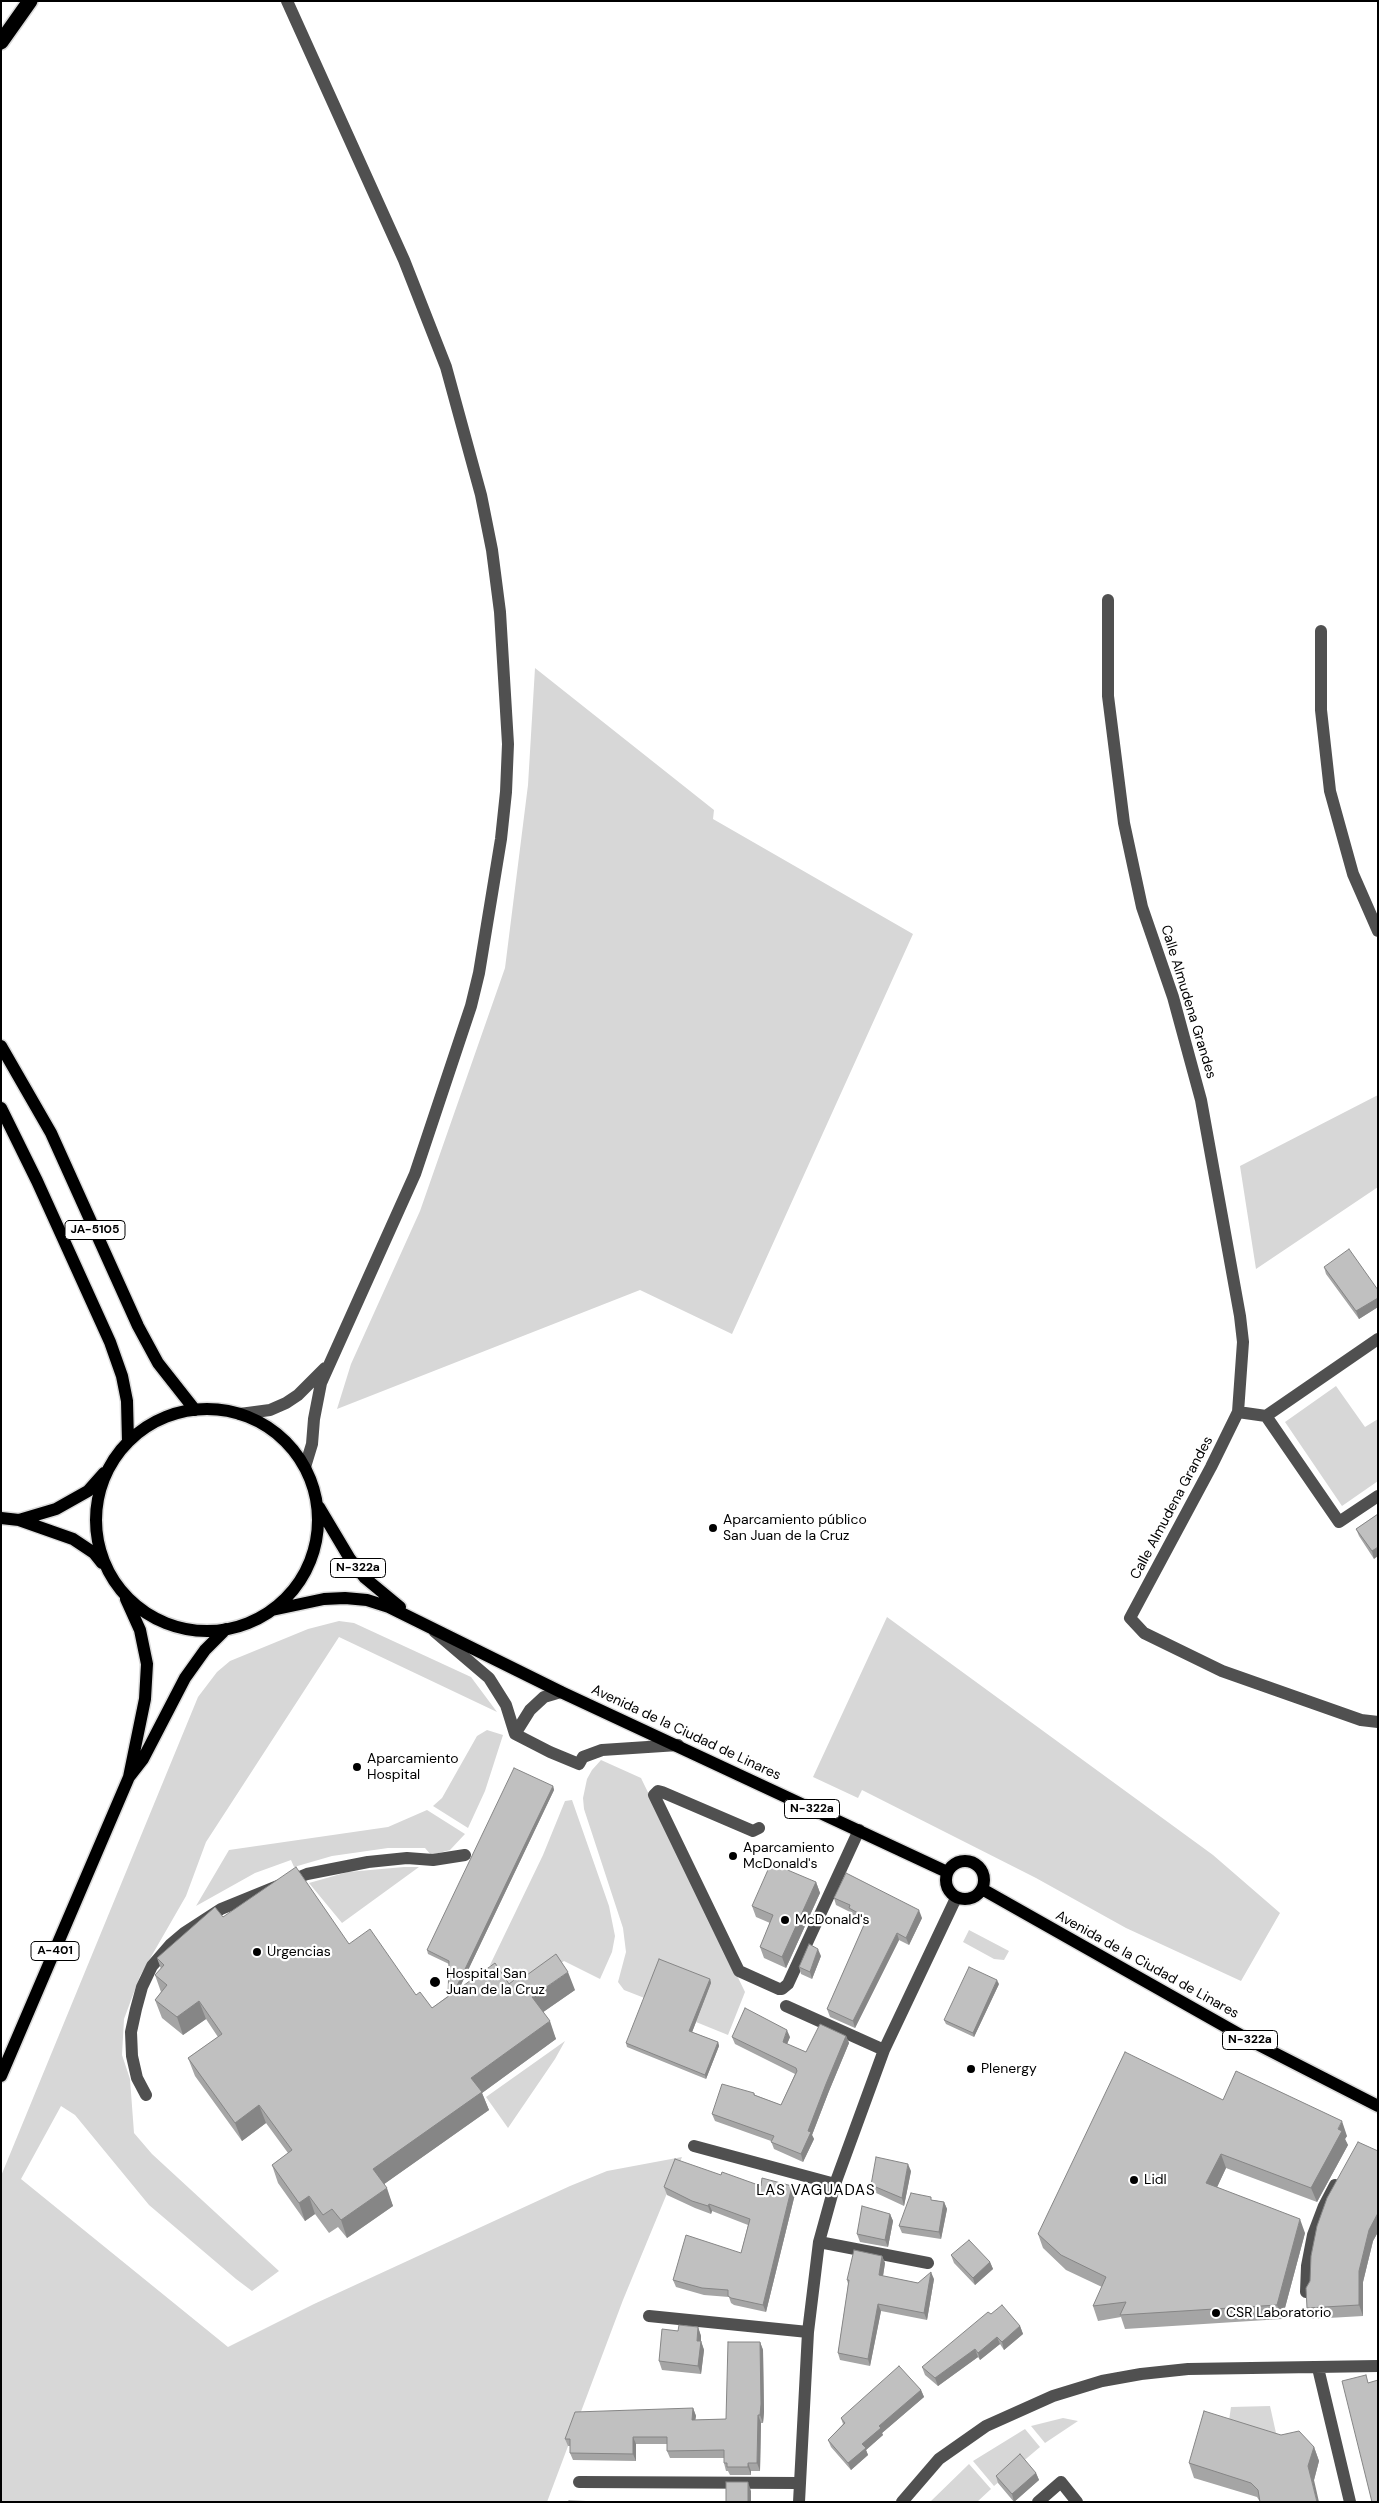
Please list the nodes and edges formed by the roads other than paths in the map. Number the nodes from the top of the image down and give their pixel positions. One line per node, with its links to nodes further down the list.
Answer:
1 (30, 1): 3 (highway)
2 (287, 1): 10 (street)
3 (1, 42)
4 (1108, 600): 12 (street, Calle Almudena Grandes)
5 (1321, 631): 6 (street)
6 (1378, 931)
7 (1, 1046): 11 (main road, JA-5105)
8 (1, 1108): 15 (main road, JA-5105)
9 (1378, 1339): 14 (street)
10 (332, 1361): 13 (street); 17 (street)
11 (195, 1410): 13 (main road); 15 (main road)
12 (1238, 1412): 14 (street); 29 (street, Calle Almudena Grandes)
13 (240, 1414): 17 (main road)
14 (1266, 1416): 18 (street)
15 (128, 1442): 16 (main road)
16 (109, 1468): 21 (main road); 22 (main road)
17 (305, 1468): 19 (main road)
18 (1378, 1496)
19 (318, 1505): 24 (main road); 25 (main road, Avenida de la Ciudad de Linares / N-322a)
20 (1, 1518): 21 (main road)
21 (19, 1520): 22 (main road)
22 (107, 1569): 23 (main road)
23 (124, 1594): 27 (main road); 32 (main road, A-401)
24 (272, 1610): 25 (main road, Avenida de la Ciudad de Linares / N-322a); 27 (main road)
25 (413, 1618): 26 (main road, Avenida de la Ciudad de Linares / N-322a)
26 (430, 1628): 28 (main road, Avenida de la Ciudad de Linares / N-322a); 30 (street)
27 (226, 1629): 32 (main road, A-401)
28 (561, 1692): 30 (street); 31 (main road, Avenida de la Ciudad de Linares / N-322a)
29 (1378, 1722)
30 (515, 1734): 31 (street)
31 (678, 1744): 34 (main road, Avenida de la Ciudad de Linares / N-322a)
32 (129, 1777): 41 (main road, A-401)
33 (759, 1828): 34 (street)
34 (859, 1830): 36 (main road, Avenida de la Ciudad de Linares / N-322a)
35 (465, 1855): 42 (street)
36 (947, 1872): 37 (main road); 38 (main road)
37 (982, 1889): 38 (main road); 43 (main road, Avenida de la Ciudad de Linares / N-322a)
38 (956, 1898): 40 (street)
39 (786, 2006): 40 (street)
40 (884, 2050): 46 (street)
41 (1, 2076)
42 (146, 2095)
43 (1378, 2106)
44 (694, 2146): 46 (street)
45 (1342, 2174): 49 (street)
46 (835, 2184): 47 (street)
47 (819, 2242): 48 (street); 51 (street)
48 (928, 2263)
49 (1306, 2292)
50 (649, 2316): 51 (street)
51 (808, 2332): 55 (street)
52 (1378, 2366): 53 (street)
53 (1318, 2368): 57 (street); 60 (street)
54 (579, 2482): 55 (street)
55 (799, 2483): 56 (street)
56 (799, 2502)
57 (902, 2502)
58 (1038, 2502): 59 (street)
59 (1077, 2502)
60 (1350, 2502)

